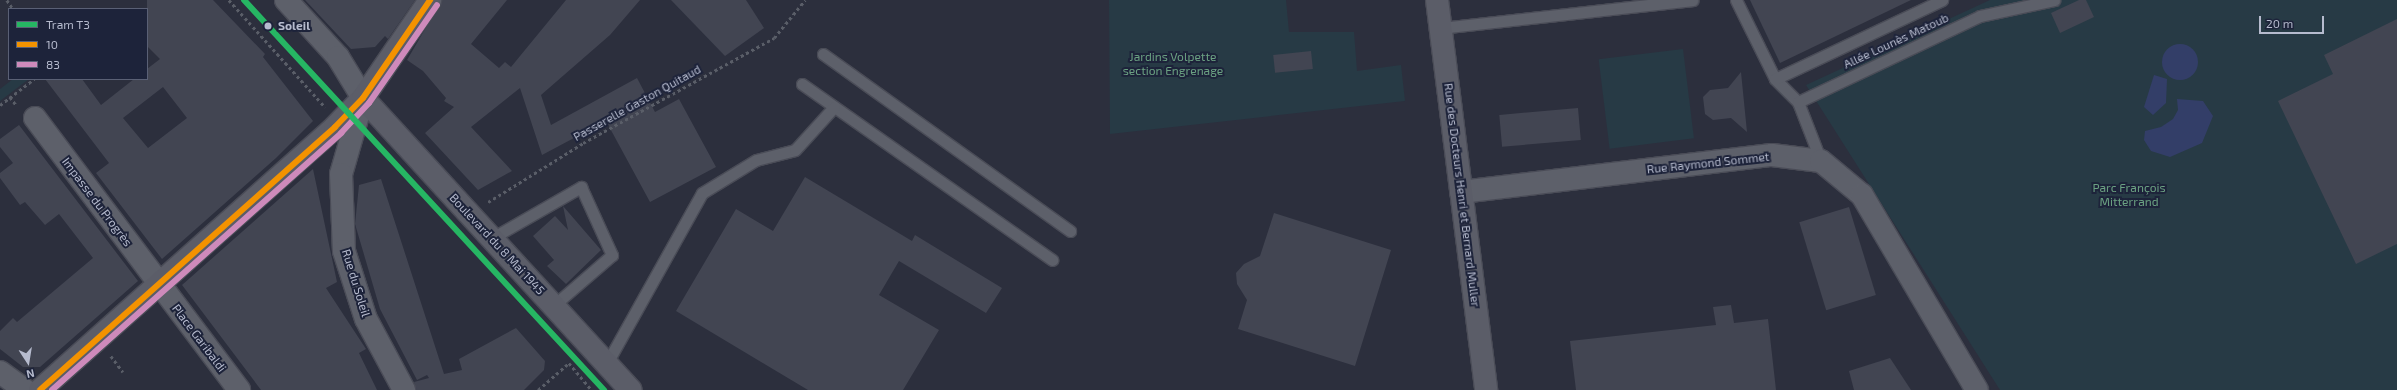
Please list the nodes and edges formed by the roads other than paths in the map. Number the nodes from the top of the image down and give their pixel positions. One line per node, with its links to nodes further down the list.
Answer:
1 (286, 0): 12 (street)
2 (430, 0): 12 (main road)
3 (1437, 0): 8 (main road, Rue des Docteurs Henri et Bernard Muller)
4 (1692, 0): 8 (lane)
5 (1736, 0): 10 (lane)
6 (1942, 0): 10 (lane)
7 (2054, 0): 13 (lane, Allée Lounès Matoub)
8 (1440, 28): 18 (main road, Rue des Docteurs Henri et Bernard Muller)
9 (822, 54): 19 (lane)
10 (1775, 79): 13 (lane)
11 (802, 84): 14 (lane)
12 (363, 98): 16 (main road); 20 (main road, Boulevard du 8 Mai 1945)
13 (1798, 102): 17 (lane)
14 (834, 107): 21 (lane); 24 (lane)
15 (35, 118): 22 (street, Impasse du Progrès)
16 (345, 129): 22 (main road); 29 (street, Rue du Soleil)
17 (1821, 161): 18 (street, Rue Raymond Sommet); 32 (street)
18 (1461, 192): 31 (main road, Rue des Docteurs Henri et Bernard Muller)
19 (1070, 231)
20 (492, 238): 23 (main road, Boulevard du 8 Mai 1945); 23 (lane)
21 (1052, 260)
22 (160, 286): 27 (main road); 28 (street, Place Garibaldi)
23 (554, 306): 24 (main road, Boulevard du 8 Mai 1945)
24 (606, 363): 30 (main road, Boulevard du 8 Mai 1945)
25 (0, 372): 26 (street)
26 (25, 390)
27 (40, 390)
28 (239, 390)
29 (404, 390)
30 (631, 390)
31 (1486, 390)
32 (1977, 390)

